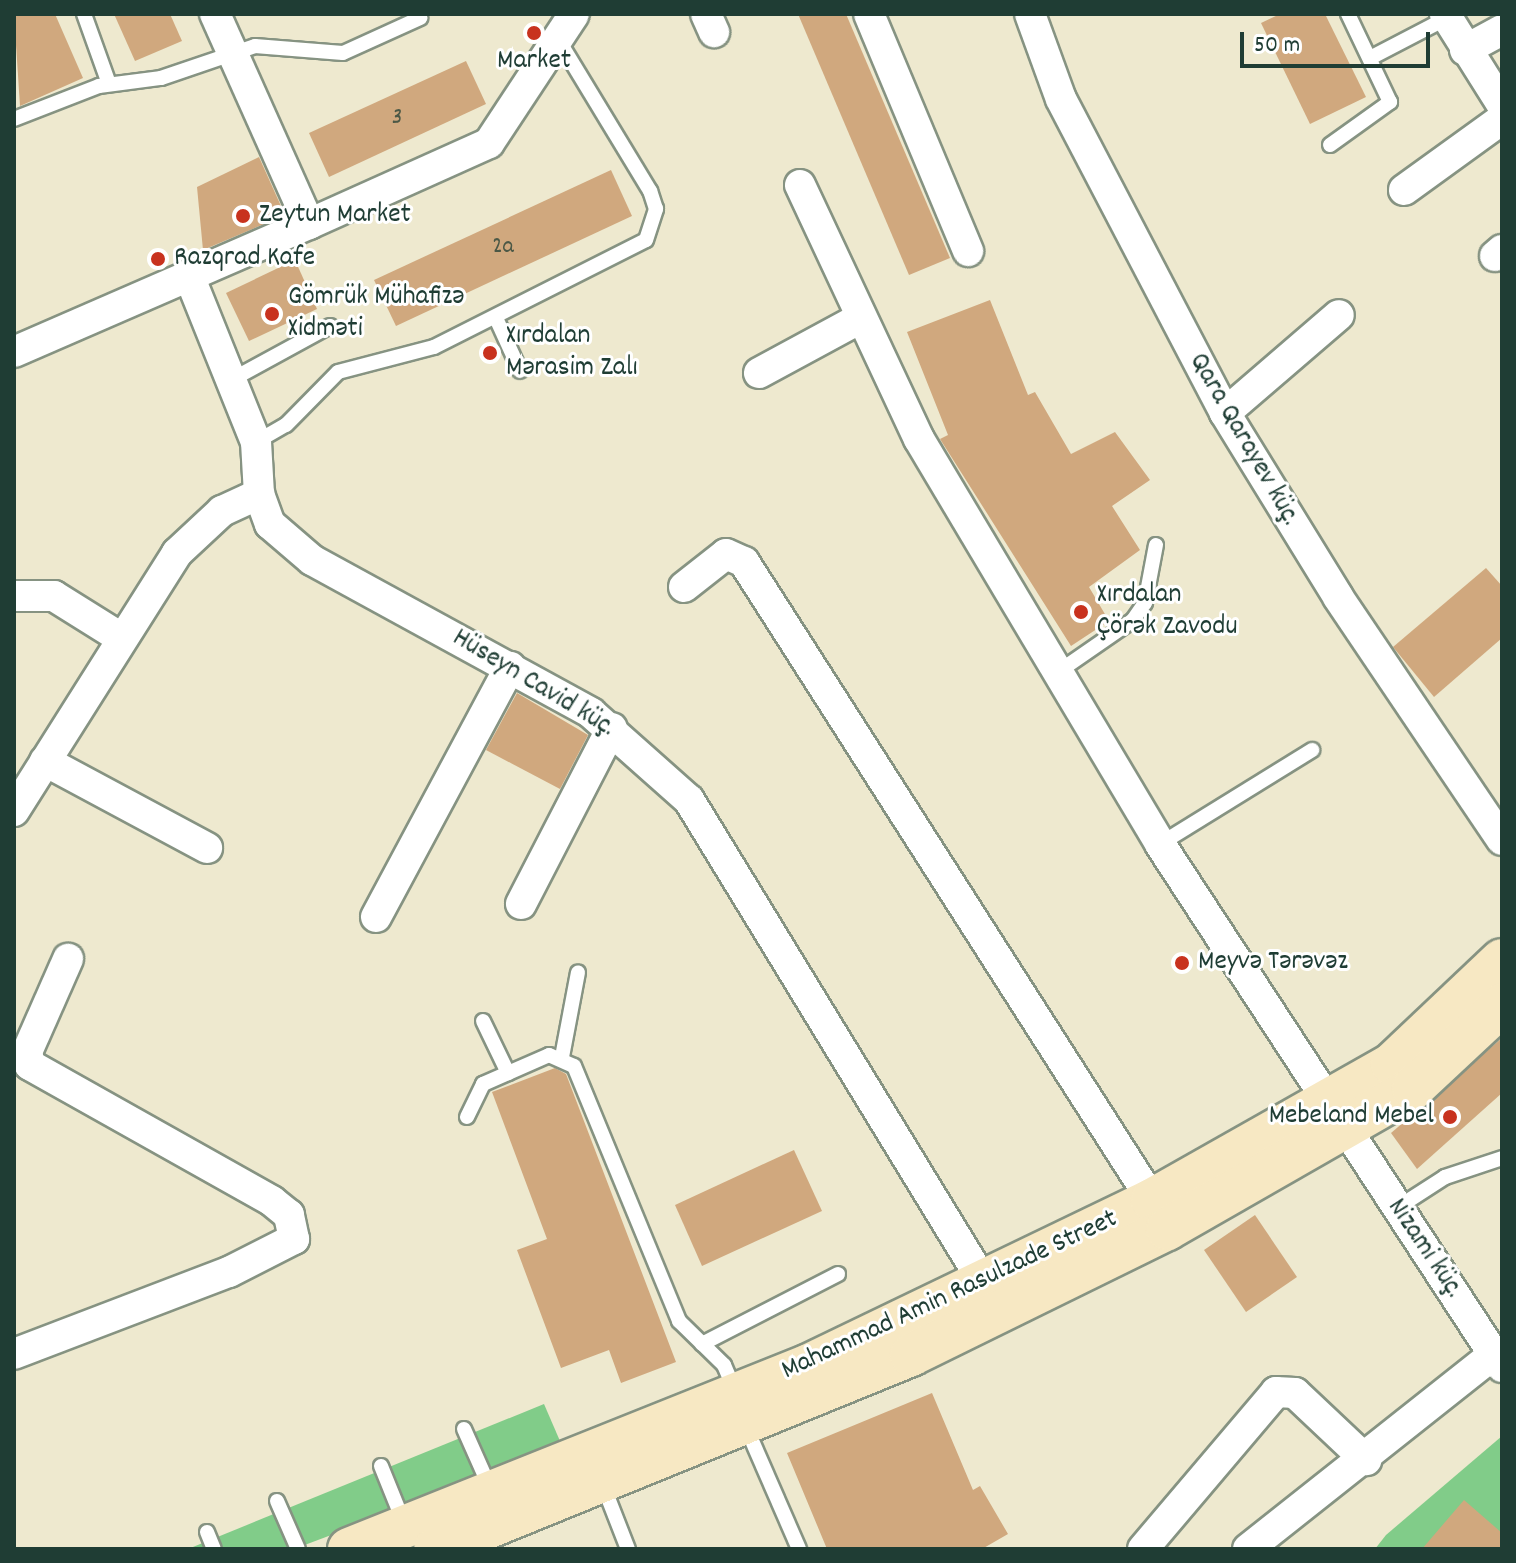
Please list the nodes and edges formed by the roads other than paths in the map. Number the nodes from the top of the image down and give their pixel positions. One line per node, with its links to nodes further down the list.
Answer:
1 (84, 14): 13 (lane)
2 (215, 14): 11 (street)
3 (869, 14): 21 (street)
4 (1030, 14): 31 (street, Qara Qarayev küç.)
5 (1348, 14): 12 (lane)
6 (1446, 16): 10 (street); 12 (lane)
7 (420, 18): 11 (lane)
8 (566, 26): 20 (street); 24 (lane)
9 (1502, 30): 10 (street)
10 (1465, 50): 14 (street)
11 (233, 52): 13 (lane); 20 (street)
12 (1372, 57): 17 (lane)
13 (109, 84): 15 (lane)
14 (1502, 105)
15 (14, 119)
16 (1502, 119): 19 (street)
17 (1330, 145)
18 (800, 185): 25 (street, Nizami küç.)
19 (1404, 190)
20 (309, 224): 22 (street)
21 (968, 251)
22 (190, 278): 27 (street); 30 (street, Hüseyn Cavid küç.)
23 (1339, 315): 31 (street)
24 (496, 318): 28 (lane); 32 (lane)
25 (859, 319): 29 (street); 39 (street, Nizami küç.)
26 (330, 326): 30 (lane)
27 (14, 352)
28 (520, 371)
29 (759, 373)
30 (231, 380): 32 (street, Hüseyn Cavid küç.)
31 (1225, 413): 44 (street, Qara Qarayev küç.)
32 (256, 442): 33 (street, Hüseyn Cavid küç.)
33 (259, 494): 37 (street); 38 (street, Hüseyn Cavid küç.)
34 (1156, 545): 39 (lane)
35 (684, 587): 59 (street)
36 (14, 596): 37 (street)
37 (118, 636): 42 (street)
38 (510, 667): 40 (street, Hüseyn Cavid küç.); 48 (street)
39 (1058, 672): 45 (street, Nizami küç.)
40 (612, 728): 47 (street); 62 (street, Hüseyn Cavid küç.)
41 (1312, 750): 45 (lane)
42 (45, 761): 43 (street); 46 (street)
43 (14, 811)
44 (1502, 840)
45 (1160, 844): 57 (street, Nizami küç.)
46 (207, 848)
47 (521, 904)
48 (376, 917)
49 (68, 959): 64 (street)
50 (1502, 960): 57 (main road, Mahammad Amin Rasulzade Street)
51 (578, 972): 54 (lane)
52 (1502, 1005): 57 (main road, Mahammad Amin Rasulzade Street)
53 (483, 1021): 55 (lane)
54 (562, 1057): 55 (lane); 63 (lane)
55 (508, 1073): 56 (lane)
56 (467, 1117)
57 (1337, 1119): 59 (main road, Mahammad Amin Rasulzade Street); 60 (street, Nizami küç.); 66 (main road, Mahammad Amin Rasulzade Street)
58 (1502, 1158): 60 (lane)
59 (1152, 1200): 62 (main road, Mahammad Amin Rasulzade Street)
60 (1397, 1208): 65 (street, Nizami küç.)
61 (838, 1274): 63 (lane)
62 (984, 1283): 66 (main road, Mahammad Amin Rasulzade Street)
63 (702, 1344): 66 (lane)
64 (14, 1354)
65 (1499, 1357): 68 (street)
66 (741, 1411): 70 (main road, Mahammad Amin Rasulzade Street); 71 (main road, Mahammad Amin Rasulzade Street); 79 (lane)
67 (464, 1429): 71 (lane)
68 (1366, 1460): 80 (street); 81 (street)
69 (381, 1466): 74 (lane)
70 (603, 1485): 74 (main road, Mahammad Amin Rasulzade Street); 78 (lane)
71 (492, 1494): 74 (main road, Mahammad Amin Rasulzade Street)
72 (277, 1501): 76 (lane)
73 (207, 1532): 75 (lane)
74 (421, 1538): 77 (main road, Mahammad Amin Rasulzade Street)
75 (214, 1549)
76 (298, 1549)
77 (349, 1549)
78 (628, 1549)
79 (799, 1549)
80 (1143, 1549)
81 (1248, 1549)

